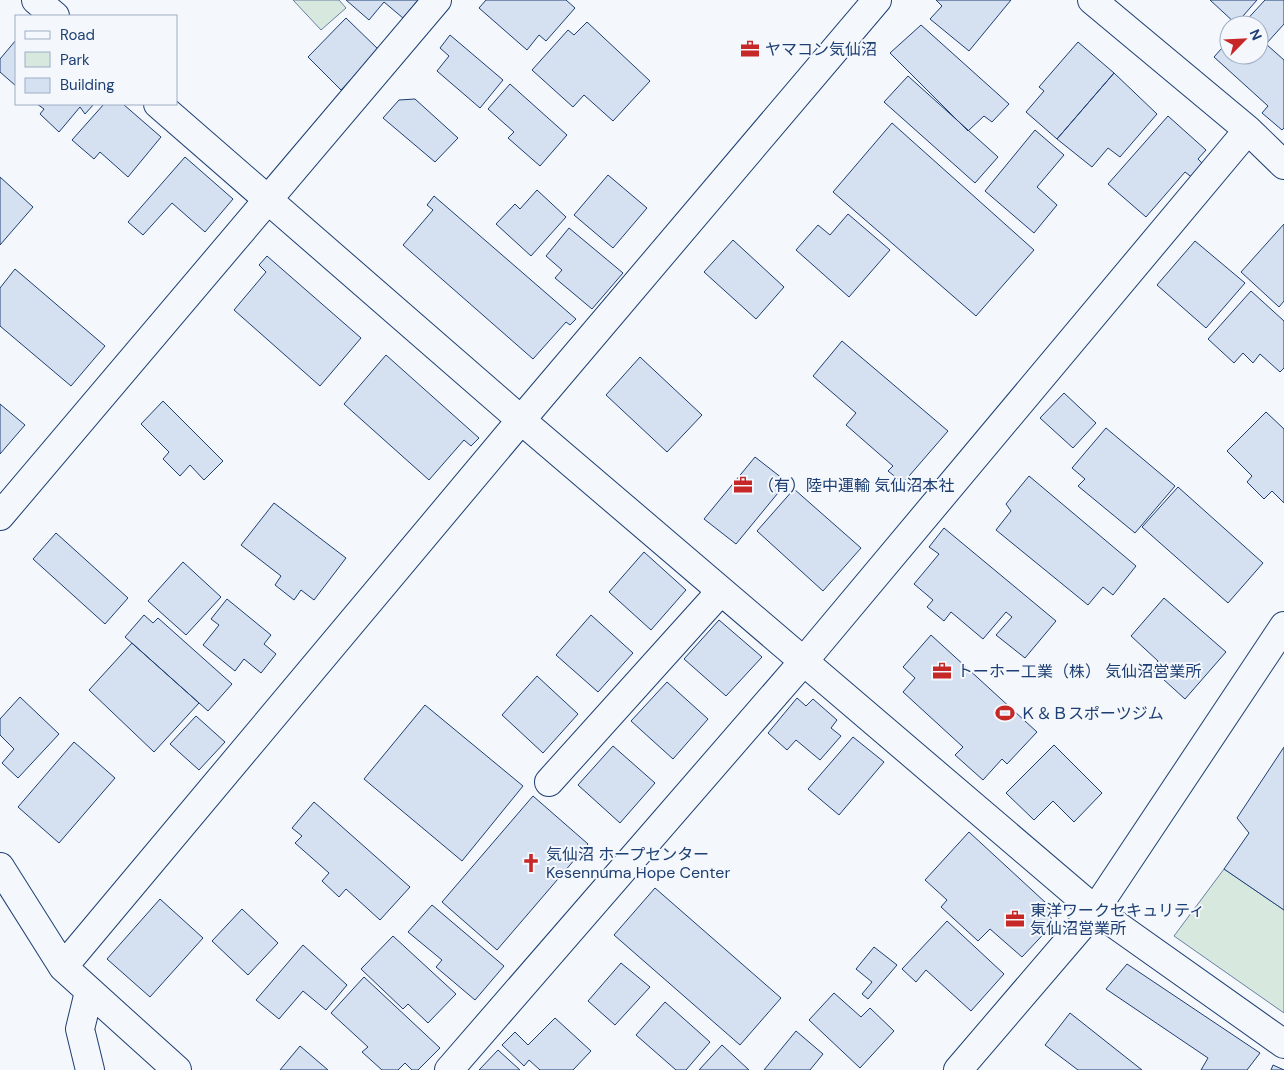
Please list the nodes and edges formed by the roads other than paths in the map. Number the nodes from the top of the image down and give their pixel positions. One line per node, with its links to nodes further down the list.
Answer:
1 (36, 0): 5 (street)
2 (438, 0): 9 (street)
3 (877, 0): 10 (street)
4 (1092, 0): 7 (street)
5 (54, 15)
6 (159, 105): 9 (street)
7 (1248, 130): 8 (street); 14 (street)
8 (1284, 165)
9 (268, 198): 10 (street); 11 (street)
10 (520, 420): 12 (street); 18 (street)
11 (0, 516)
12 (721, 591): 14 (street); 15 (street)
13 (1284, 626): 17 (street)
14 (803, 662): 17 (street); 23 (street)
15 (549, 782)
16 (0, 867): 18 (street)
17 (1095, 910): 20 (street); 24 (street)
18 (63, 967): 19 (street)
19 (89, 992): 21 (street); 22 (street)
20 (1284, 1044)
21 (90, 1070)
22 (177, 1070)
23 (449, 1070)
24 (958, 1070)

